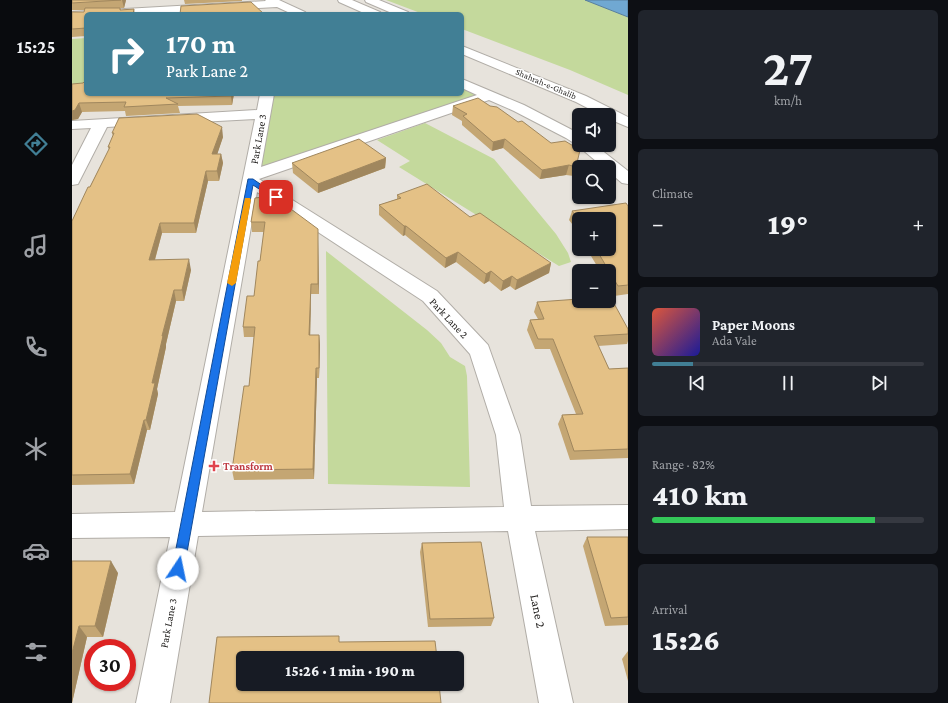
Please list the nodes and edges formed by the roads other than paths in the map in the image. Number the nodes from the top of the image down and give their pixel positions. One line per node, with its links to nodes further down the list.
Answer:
1 (342, 0): 7 (street)
2 (370, 0): 8 (street)
3 (274, 2): 4 (street); 6 (street)
4 (147, 5): 5 (street)
5 (89, 12)
6 (296, 12)
7 (371, 12)
8 (399, 12)
9 (84, 13): 10 (street)
10 (72, 14)
11 (464, 38): 14 (street, Shahrah-e-Ghalib)
12 (464, 51): 17 (street, Shahrah-e-Ghalib)
13 (464, 84): 15 (street)
14 (586, 88)
15 (489, 95): 20 (street); 22 (street)
16 (265, 104): 18 (street); 22 (street, Park Lane 3)
17 (628, 123)
18 (101, 124): 19 (street); 24 (street)
19 (72, 126)
20 (572, 136)
21 (594, 152): 23 (street)
22 (251, 178): 26 (street, Park Lane 2); 27 (street, Park Lane 3)
23 (628, 179)
24 (72, 180)
25 (628, 517): 26 (street)
26 (519, 518): 27 (street); 30 (street, Lane 2)
27 (186, 524): 28 (street); 29 (street, Park Lane 3)
28 (72, 526)
29 (153, 703)
30 (556, 703)

